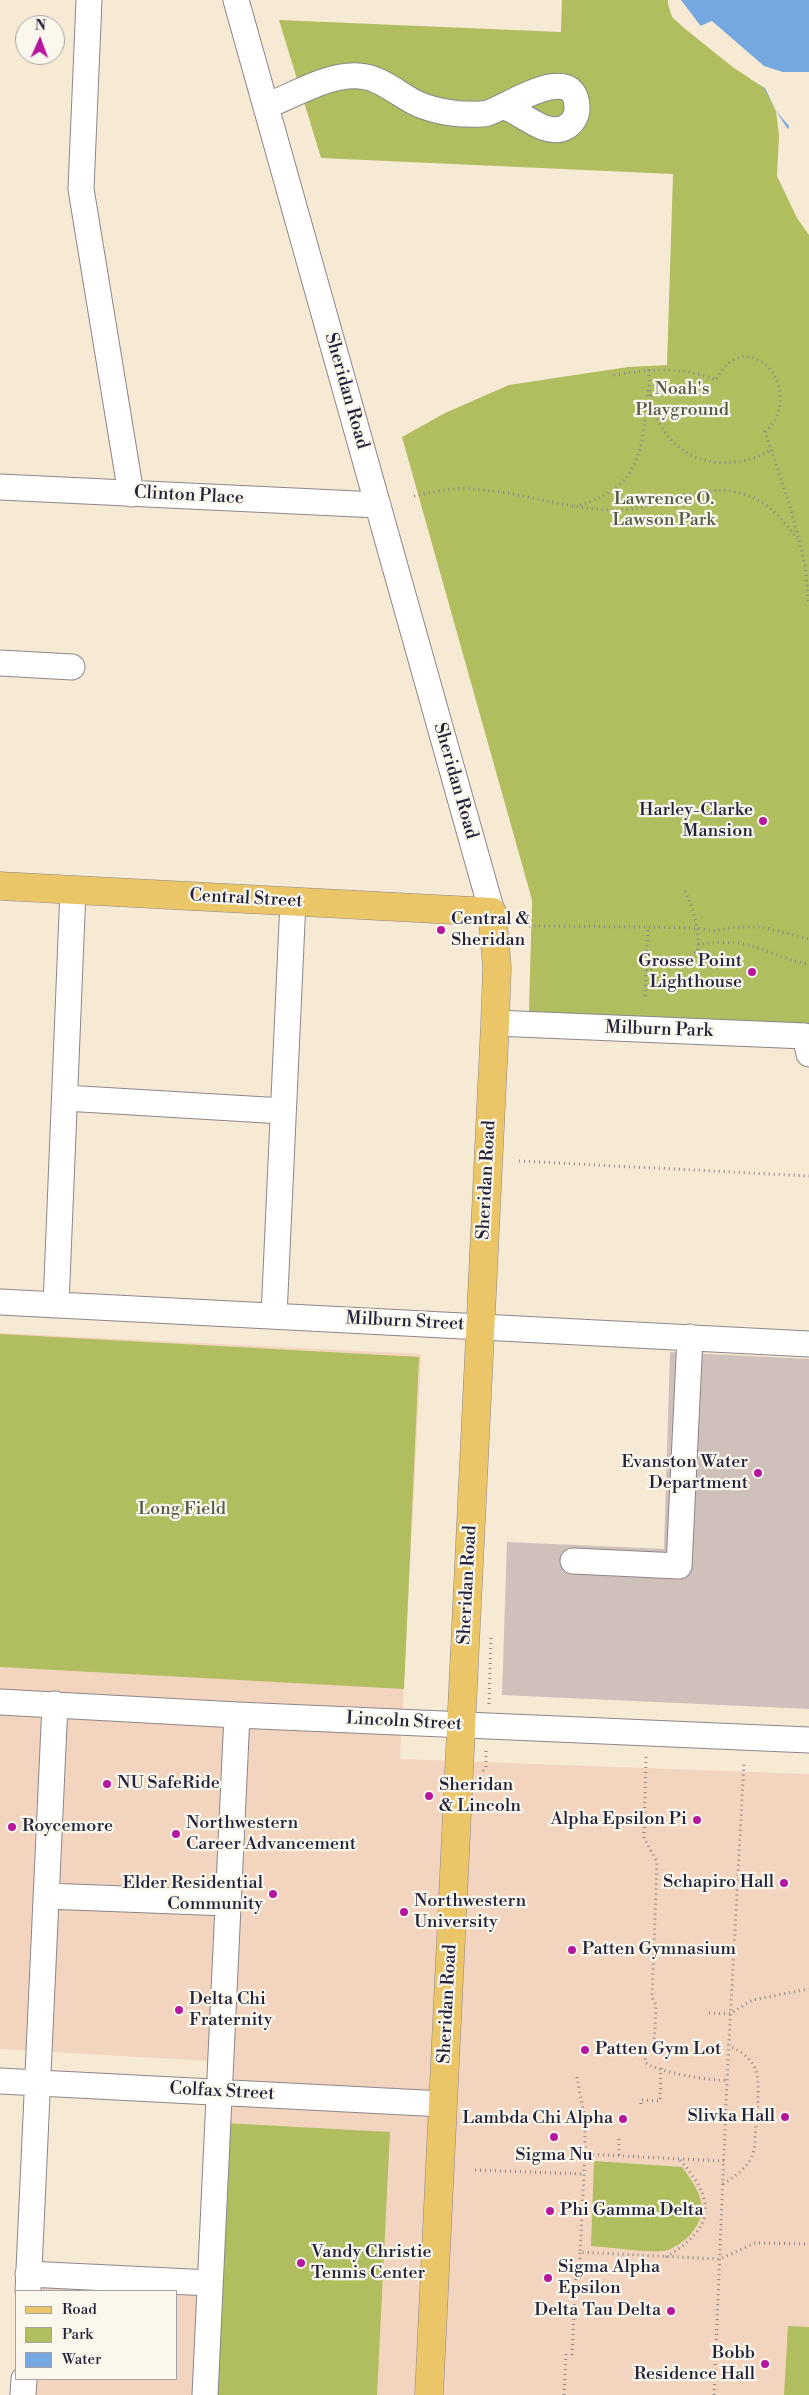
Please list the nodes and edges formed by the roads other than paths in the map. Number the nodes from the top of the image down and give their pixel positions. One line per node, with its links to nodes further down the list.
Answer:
1 (88, 0): 6 (street)
2 (236, 0): 3 (street, Sheridan Road)
3 (266, 106): 4 (street); 7 (street, Sheridan Road)
4 (505, 107)
5 (0, 487): 6 (street, Clinton Place)
6 (131, 494): 7 (street, Clinton Place)
7 (378, 505): 13 (street, Sheridan Road)
8 (0, 663): 9 (street)
9 (72, 667)
10 (0, 886): 11 (main road, Central Street)
11 (73, 890): 12 (main road, Central Street); 16 (street)
12 (292, 901): 13 (main road, Central Street); 17 (street)
13 (492, 912): 14 (main road, Sheridan Road)
14 (495, 1023): 15 (street, Milburn Park); 21 (main road, Sheridan Road)
15 (809, 1054)
16 (65, 1098): 17 (street); 19 (street)
17 (283, 1111): 20 (street)
18 (0, 1302): 19 (street, Milburn Street)
19 (56, 1305): 20 (street, Milburn Street)
20 (274, 1316): 21 (street, Milburn Street)
21 (480, 1326): 22 (street, Milburn Street); 28 (main road, Sheridan Road)
22 (690, 1337): 23 (street, Milburn Street); 24 (street)
23 (809, 1344)
24 (573, 1561)
25 (0, 1702): 26 (street, Lincoln Street)
26 (55, 1704): 27 (street, Lincoln Street); 30 (street)
27 (236, 1715): 28 (street, Lincoln Street); 31 (street)
28 (462, 1725): 29 (street, Lincoln Street); 35 (main road, Sheridan Road)
29 (809, 1740)
30 (46, 1896): 31 (street); 33 (street)
31 (228, 1903): 34 (street)
32 (0, 2081): 33 (street, Colfax Street)
33 (37, 2083): 34 (street, Colfax Street); 36 (street)
34 (219, 2092): 35 (street, Colfax Street); 37 (street)
35 (443, 2104): 41 (main road, Sheridan Road)
36 (28, 2283): 37 (street)
37 (210, 2283): 40 (street)
38 (24, 2380): 39 (street)
39 (23, 2395)
40 (205, 2395)
41 (430, 2395)

